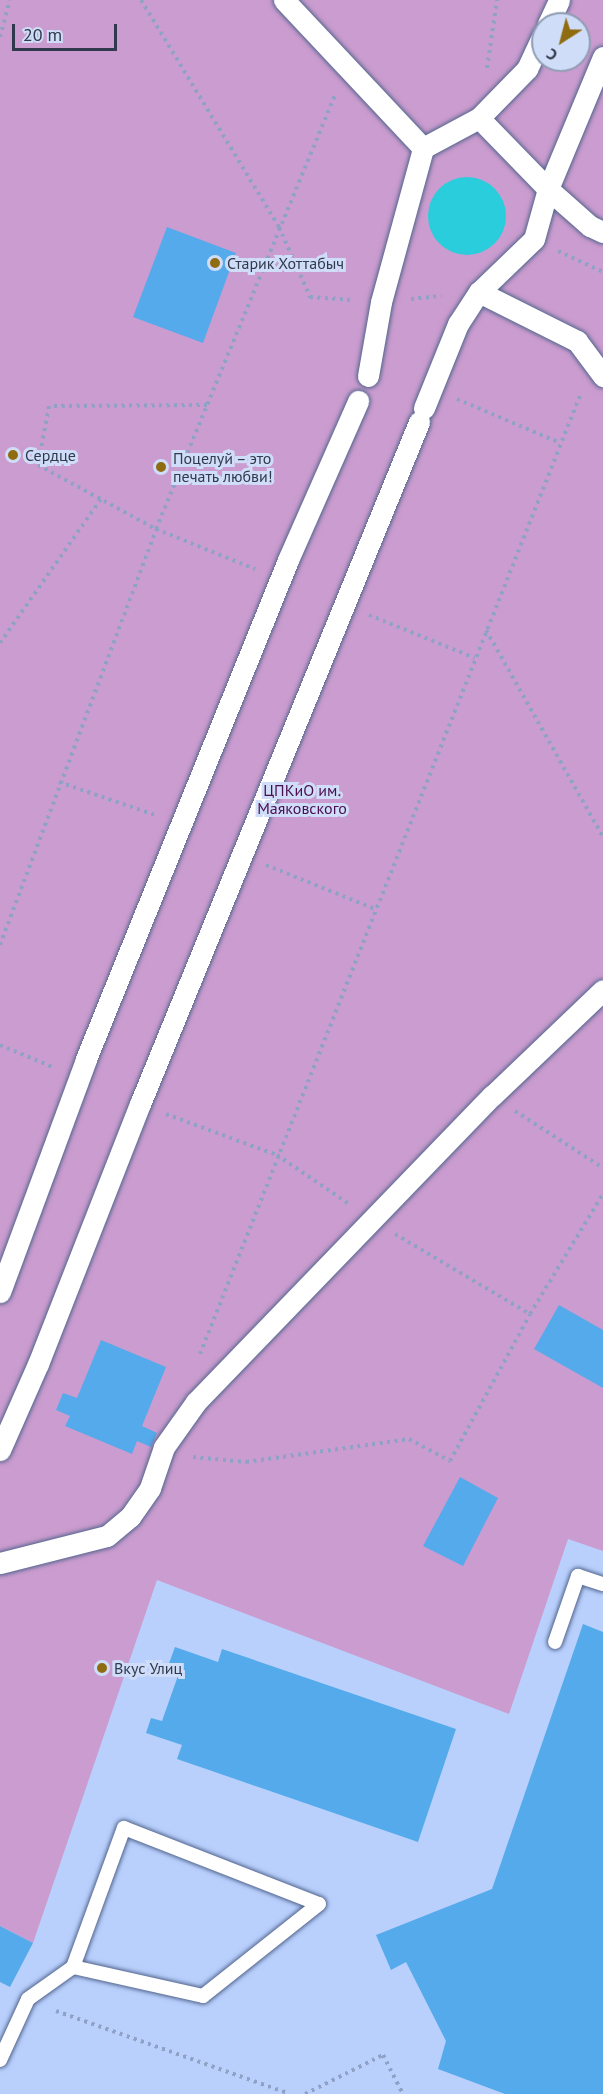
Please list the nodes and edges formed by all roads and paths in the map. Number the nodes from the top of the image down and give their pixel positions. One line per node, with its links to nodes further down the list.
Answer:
1 (10, 0): 5 (path)
2 (141, 0): 12 (path)
3 (284, 0): 8 (street)
4 (497, 0): 9 (path)
5 (0, 37)
6 (603, 57): 11 (street)
7 (531, 60): 9 (street)
8 (347, 67): 10 (street); 12 (path)
9 (479, 118): 10 (street); 11 (street)
10 (423, 148): 18 (street)
11 (548, 189): 13 (street); 14 (street)
12 (279, 227): 20 (path)
13 (603, 232)
14 (534, 239): 15 (path); 16 (street)
15 (603, 272)
16 (479, 292): 17 (street); 21 (street)
17 (598, 370): 22 (path)
18 (368, 376)
19 (358, 401): 25 (street)
20 (207, 405): 23 (path); 24 (path)
21 (425, 406): 22 (path); 26 (street)
22 (561, 444): 27 (path)
23 (101, 499): 24 (path); 28 (path)
24 (156, 529): 25 (path); 30 (path)
25 (281, 579): 31 (street)
26 (343, 605): 29 (path); 33 (street)
27 (486, 630): 29 (path); 32 (path)
28 (0, 643)
29 (475, 658): 34 (path)
30 (59, 782): 31 (path); 35 (path)
31 (182, 825): 38 (street)
32 (603, 837)
33 (243, 856): 34 (path); 40 (street)
34 (375, 909): 41 (path)
35 (0, 945)
36 (603, 990): 39 (street)
37 (0, 1045): 38 (path)
38 (79, 1078): 45 (street)
39 (492, 1096): 42 (path); 44 (street)
40 (140, 1104): 41 (path); 49 (street)
41 (277, 1155): 44 (path); 47 (path)
42 (603, 1168)
43 (603, 1194): 46 (path)
44 (373, 1221): 46 (path); 48 (street)
45 (0, 1292)
46 (530, 1314): 48 (path)
47 (198, 1361)
48 (164, 1447): 50 (street)
49 (0, 1450)
50 (0, 1563)
51 (603, 1584): 52 (lane)
52 (555, 1642)
53 (73, 1967): 53 (lane); 54 (lane)
54 (28, 1999): 55 (lane); 56 (path)
55 (0, 2060)
56 (288, 2094)
57 (304, 2094): 58 (path)
58 (403, 2094)

